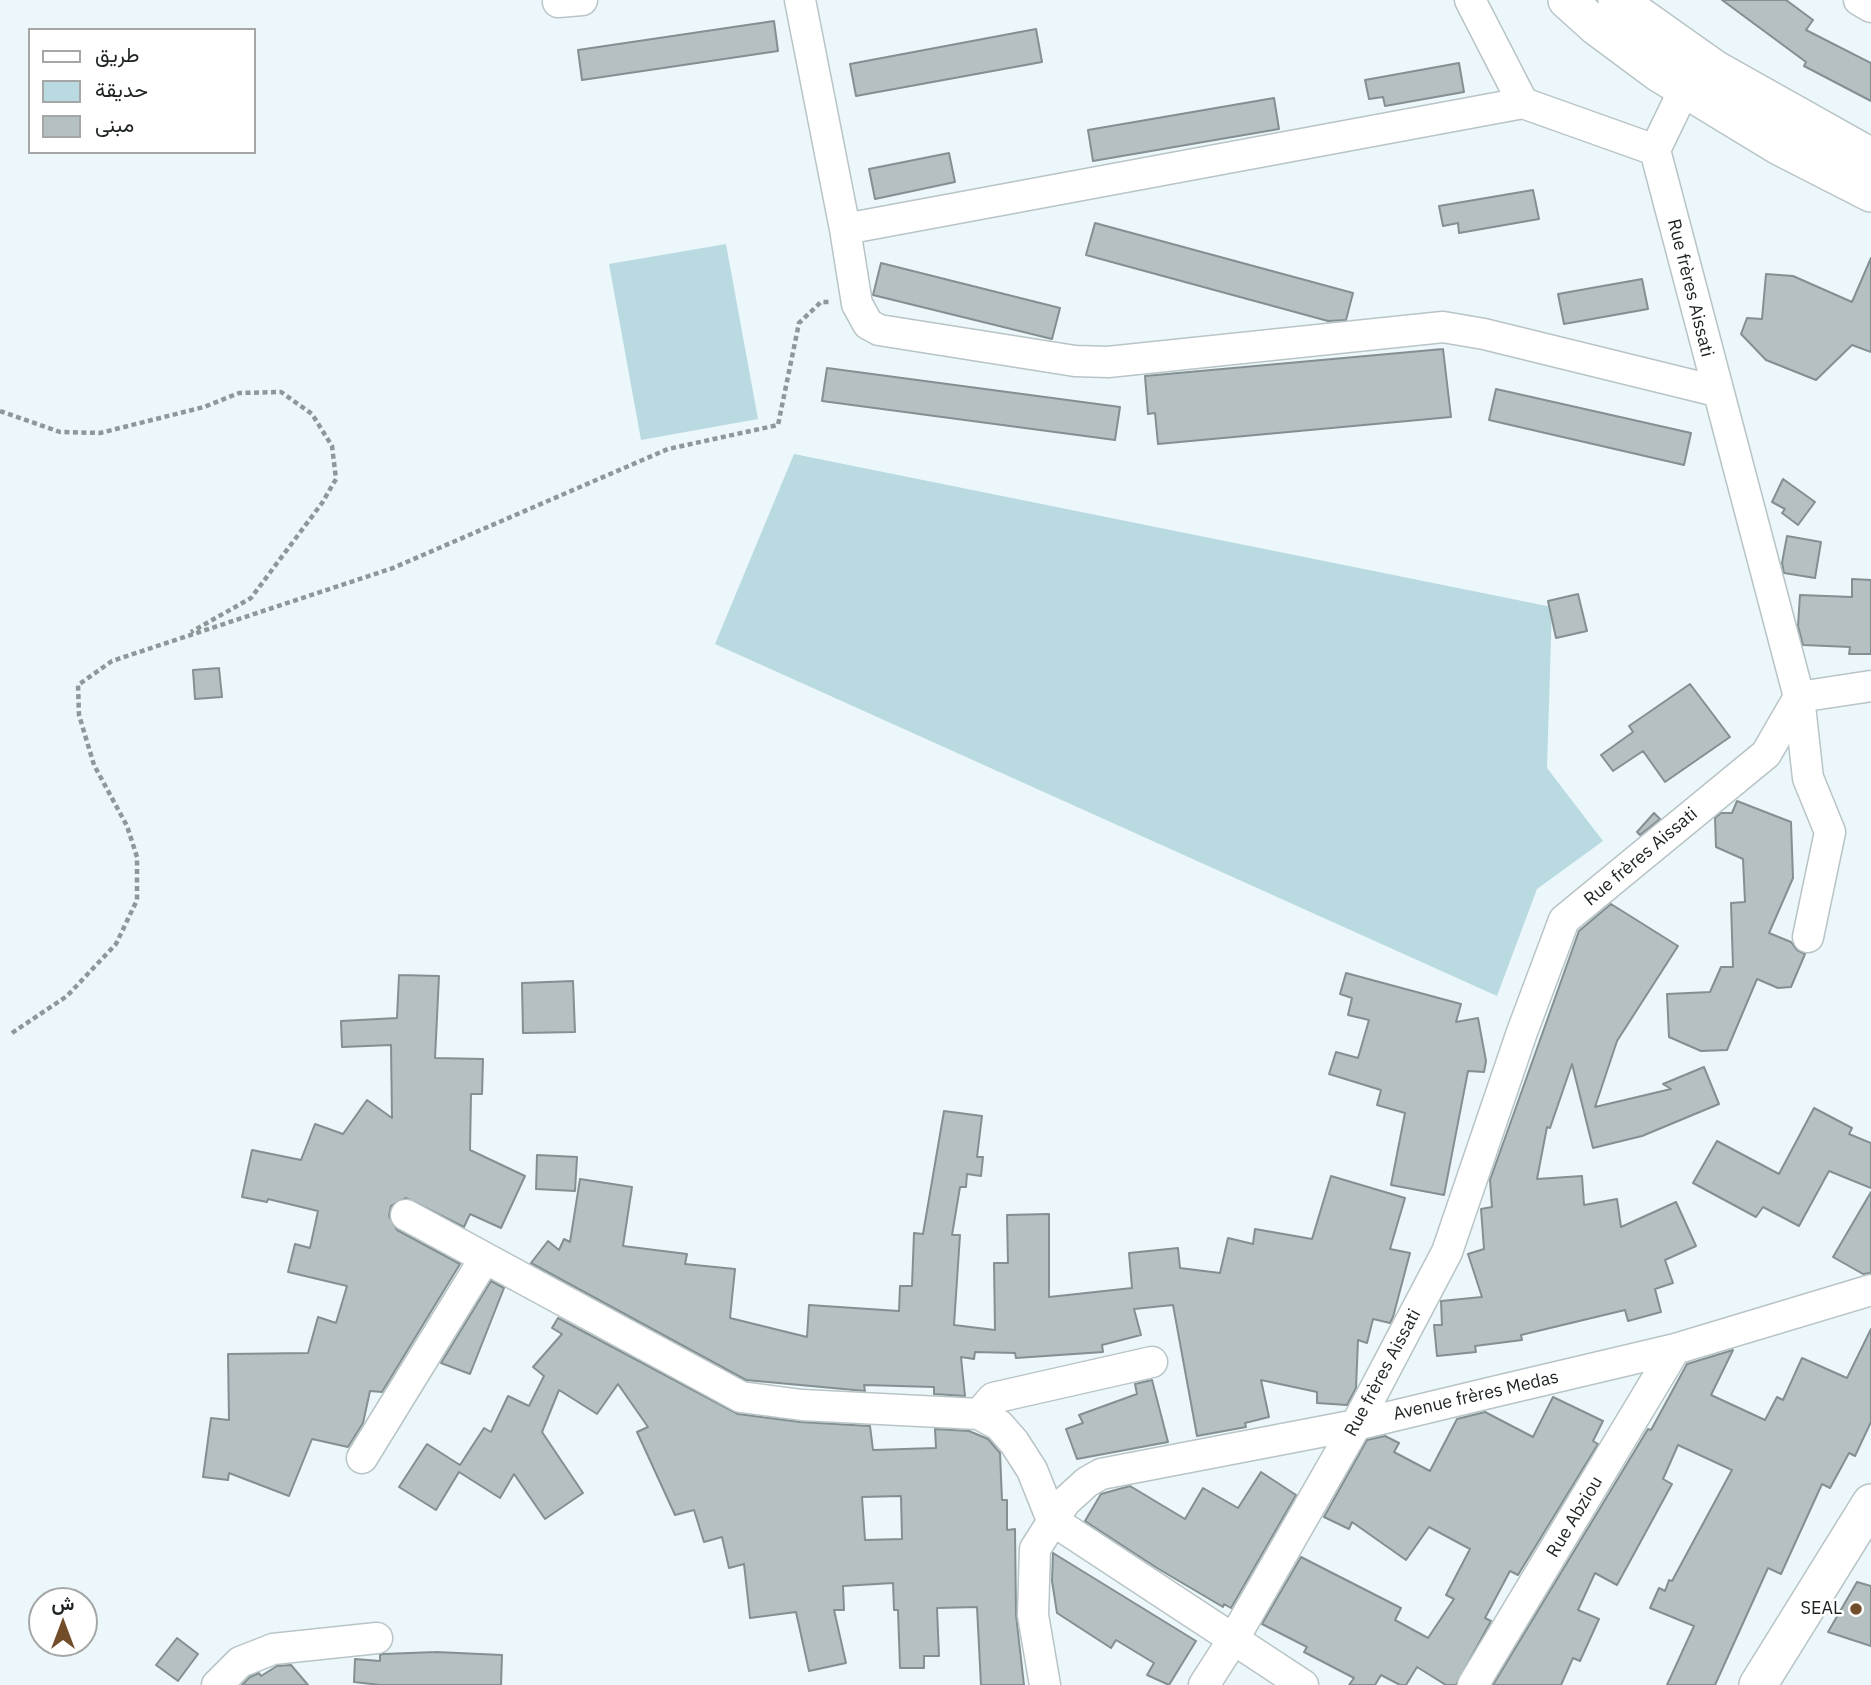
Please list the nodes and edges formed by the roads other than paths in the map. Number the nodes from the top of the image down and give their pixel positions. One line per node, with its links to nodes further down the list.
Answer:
1 (800, 0): 12 (street)
2 (1470, 0): 8 (street)
3 (1567, 0): 7 (main road)
4 (1617, 0): 7 (main road)
5 (1859, 0): 6 (street)
6 (1871, 7)
7 (1692, 74): 9 (street); 10 (main road); 11 (main road)
8 (1523, 103): 9 (street); 12 (street)
9 (1655, 150): 13 (street, Rue frères Aissati)
10 (1871, 156)
11 (1871, 193)
12 (845, 229): 13 (street)
13 (1716, 391): 15 (street, Rue frères Aissati)
14 (1871, 686): 15 (street)
15 (1799, 697): 16 (street); 23 (street, Rue frères Aissati)
16 (1808, 937)
17 (406, 1215): 18 (street)
18 (485, 1258): 22 (street); 24 (street)
19 (1871, 1290): 20 (street, Avenue frères Medas)
20 (1675, 1349): 23 (street, Avenue frères Medas); 33 (street, Rue Abziou)
21 (1152, 1362): 22 (street)
22 (979, 1414): 26 (street)
23 (1356, 1425): 26 (street, Avenue frères Medas); 28 (street, Rue frères Aissati)
24 (362, 1458)
25 (1871, 1503): 34 (main road)
26 (1052, 1520): 28 (street); 30 (street, Avenue frères Medas)
27 (377, 1638): 29 (street)
28 (1233, 1640): 31 (street, Rue frères Aissati); 32 (street)
29 (217, 1685)
30 (1045, 1685)
31 (1204, 1685)
32 (1303, 1685)
33 (1473, 1685)
34 (1758, 1685)

